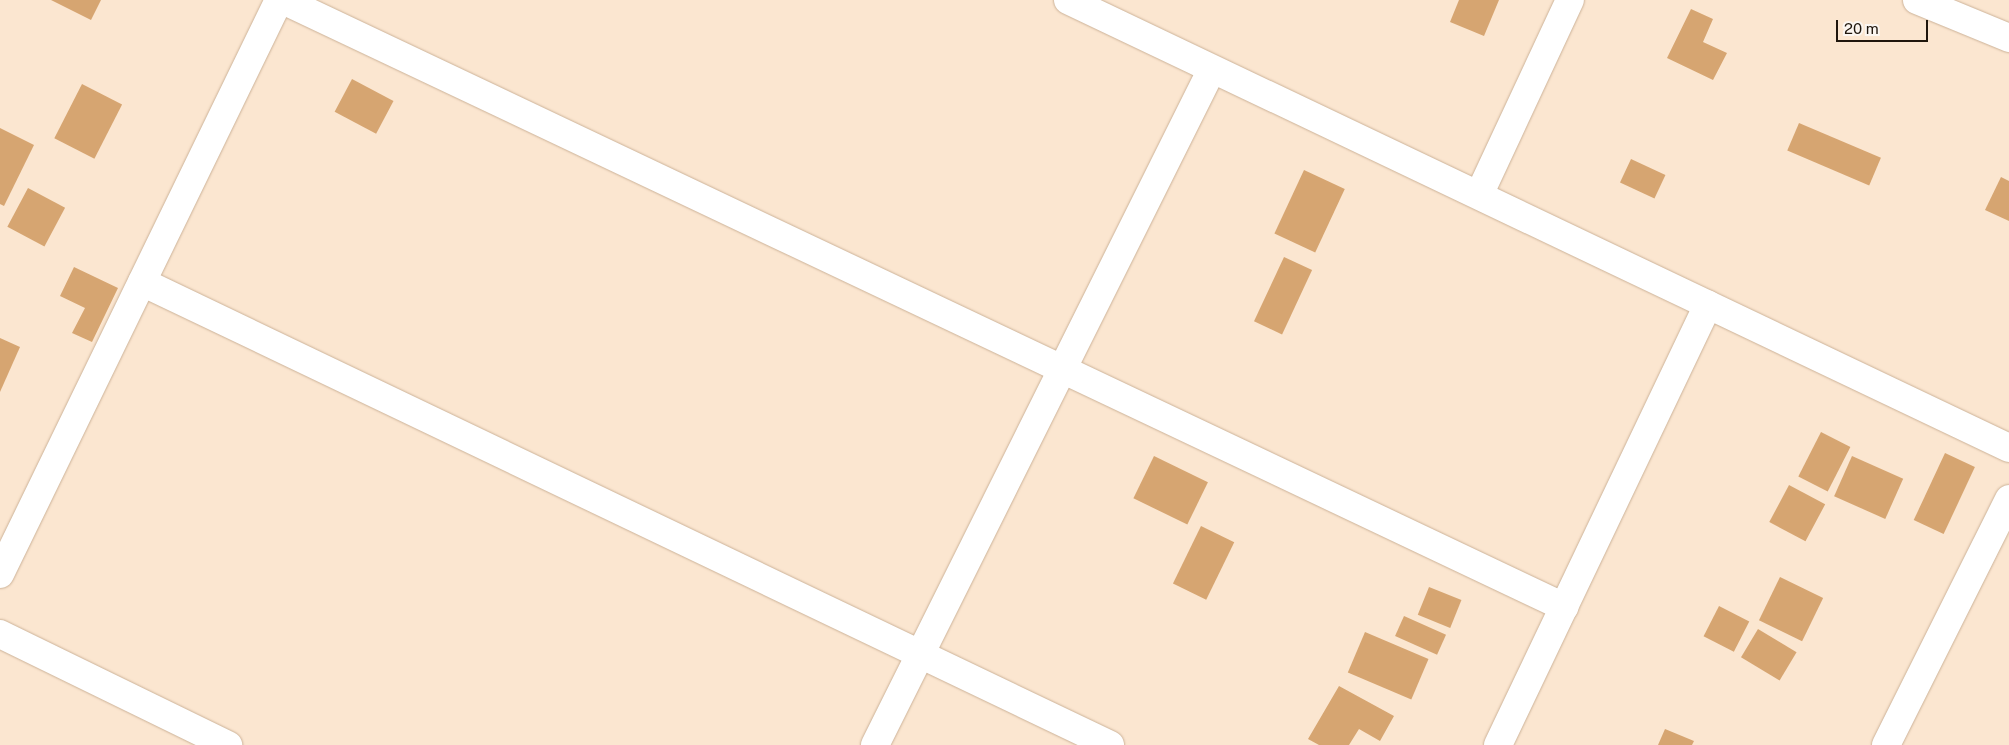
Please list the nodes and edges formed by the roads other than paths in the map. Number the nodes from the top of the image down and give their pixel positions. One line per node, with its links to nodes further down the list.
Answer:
1 (281, 0): 8 (street); 10 (street)
2 (1068, 0): 6 (street)
3 (1570, 0): 7 (street)
4 (1917, 0): 5 (street)
5 (2009, 38)
6 (1212, 68): 7 (street); 10 (street)
7 (1479, 195): 9 (street)
8 (142, 282): 13 (street); 16 (street)
9 (1708, 304): 11 (street); 14 (street)
10 (1062, 369): 14 (street); 16 (street)
11 (2009, 448)
12 (2009, 499): 21 (street)
13 (0, 574)
14 (1564, 607): 20 (street)
15 (0, 634): 17 (street)
16 (921, 653): 18 (street); 19 (street)
17 (228, 745)
18 (875, 745)
19 (1110, 745)
20 (1498, 745)
21 (1886, 745)

